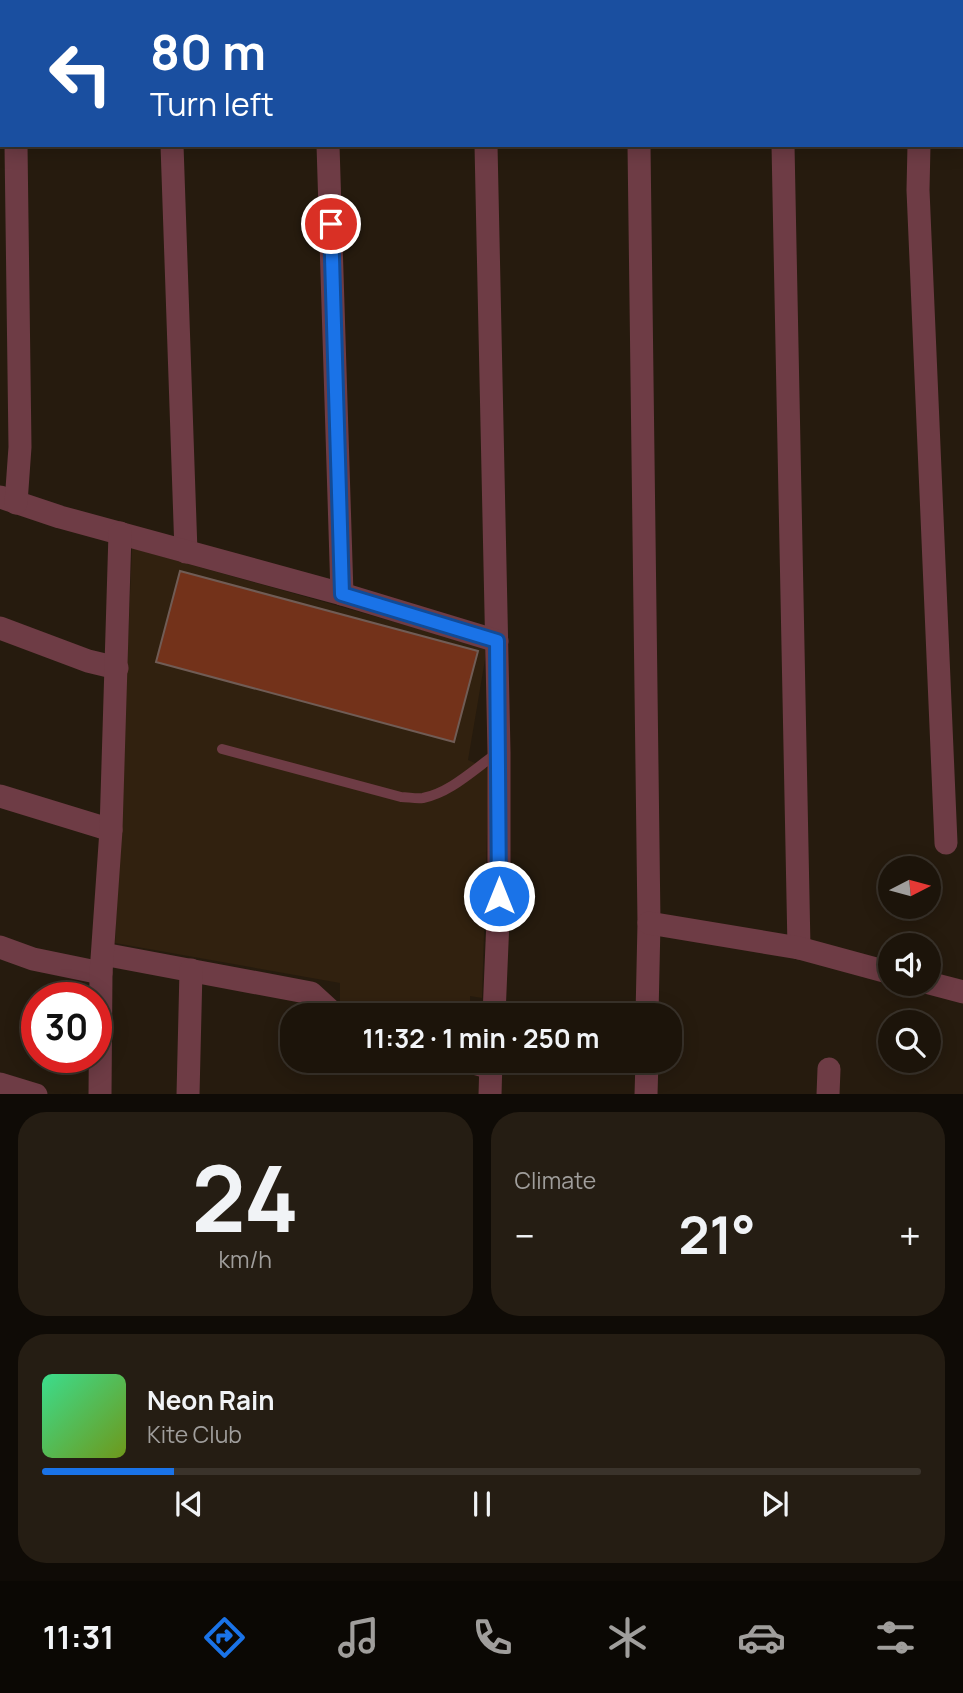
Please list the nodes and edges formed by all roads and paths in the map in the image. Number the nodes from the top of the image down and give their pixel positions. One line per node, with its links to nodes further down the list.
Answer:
1 (16, 147): 8 (street)
2 (173, 147): 10 (street)
3 (328, 147): 11 (street)
4 (486, 147): 13 (street)
5 (639, 147): 20 (street)
6 (783, 147): 22 (street)
7 (919, 147): 19 (street)
8 (8, 500): 9 (street)
9 (120, 533): 10 (street); 14 (street)
10 (186, 552): 11 (street)
11 (342, 594): 13 (street)
12 (0, 628): 14 (street)
13 (497, 641): 16 (street)
14 (117, 668): 18 (street)
15 (222, 749): 16 (lane)
16 (499, 752): 29 (street)
17 (0, 796): 18 (street)
18 (111, 830): 23 (street)
19 (946, 843)
20 (649, 923): 22 (street); 30 (street)
21 (0, 947): 23 (street)
22 (799, 948): 24 (street)
23 (102, 964): 25 (street); 36 (street)
24 (878, 969)
25 (191, 970): 28 (street); 37 (street)
26 (941, 986): 27 (street)
27 (963, 992)
28 (322, 1003)
29 (495, 1003)
30 (647, 1003)
31 (829, 1069): 40 (street)
32 (491, 1073): 38 (street)
33 (646, 1073): 39 (street)
34 (0, 1084): 35 (street)
35 (36, 1094)
36 (100, 1094)
37 (188, 1094)
38 (490, 1094)
39 (646, 1094)
40 (828, 1094)

